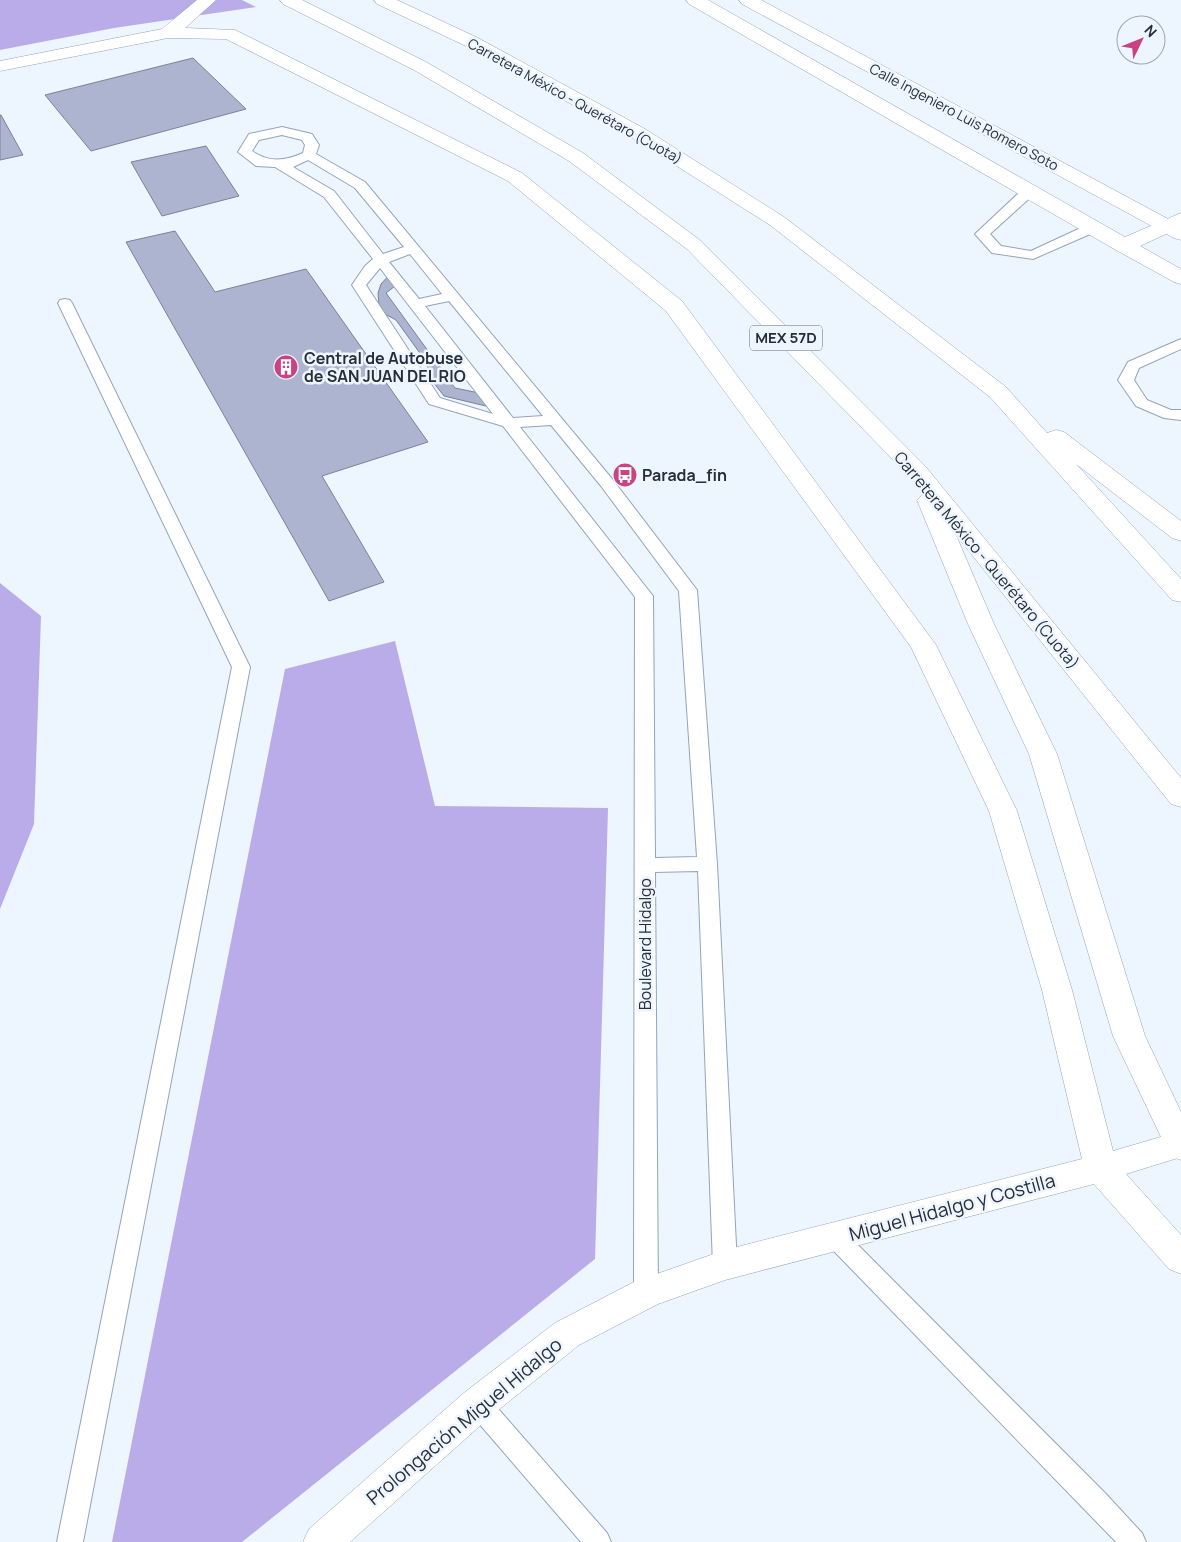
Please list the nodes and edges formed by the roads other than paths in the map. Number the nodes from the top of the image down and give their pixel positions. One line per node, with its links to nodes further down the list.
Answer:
1 (207, 0): 6 (main road)
2 (289, 0): 25 (main road, Carretera México - Querétaro (Cuota) / MEX 57D)
3 (383, 0): 21 (main road, Carretera México - Querétaro (Cuota))
4 (695, 0): 10 (main road)
5 (748, 0): 11 (main road, Calle Ingeniero Luis Romero Soto)
6 (168, 33): 7 (main road); 32 (main road)
7 (0, 66)
8 (309, 155): 9 (lane); 9 (lane); 14 (lane)
9 (279, 164): 15 (lane)
10 (1028, 192): 12 (main road); 12 (lane)
11 (1176, 226): 13 (main road)
12 (1092, 228): 13 (main road)
13 (1123, 246): 16 (main road)
14 (413, 249): 15 (lane); 17 (lane)
15 (381, 258): 19 (lane); 24 (lane)
16 (1181, 278)
17 (452, 296): 19 (lane); 23 (lane)
18 (65, 303): 38 (lane)
19 (416, 304): 24 (lane)
20 (1181, 343): 22 (lane)
21 (998, 392): 26 (main road); 27 (main road, Carretera México - Querétaro (Cuota))
22 (1181, 414)
23 (554, 420): 24 (lane); 29 (lane)
24 (508, 423): 30 (lane, Boulevard Hidalgo)
25 (917, 471): 28 (main road, Carretera México - Querétaro (Cuota) / MEX 57D); 31 (main road)
26 (1181, 534)
27 (1181, 594)
28 (1181, 797)
29 (707, 864): 30 (lane); 35 (lane)
30 (645, 865): 36 (lane, Boulevard Hidalgo)
31 (1180, 1145): 32 (main road, Miguel Hidalgo y Costilla)
32 (1101, 1168): 33 (main road, Miguel Hidalgo y Costilla); 34 (main road)
33 (836, 1238): 35 (main road, Miguel Hidalgo y Costilla); 41 (lane)
34 (1181, 1260)
35 (725, 1265): 36 (main road, Prolongación Miguel Hidalgo)
36 (646, 1293): 37 (main road, Prolongación Miguel Hidalgo)
37 (478, 1404): 39 (main road, Prolongación Miguel Hidalgo); 40 (lane)
38 (70, 1542)
39 (322, 1542)
40 (598, 1542)
41 (1133, 1542)

